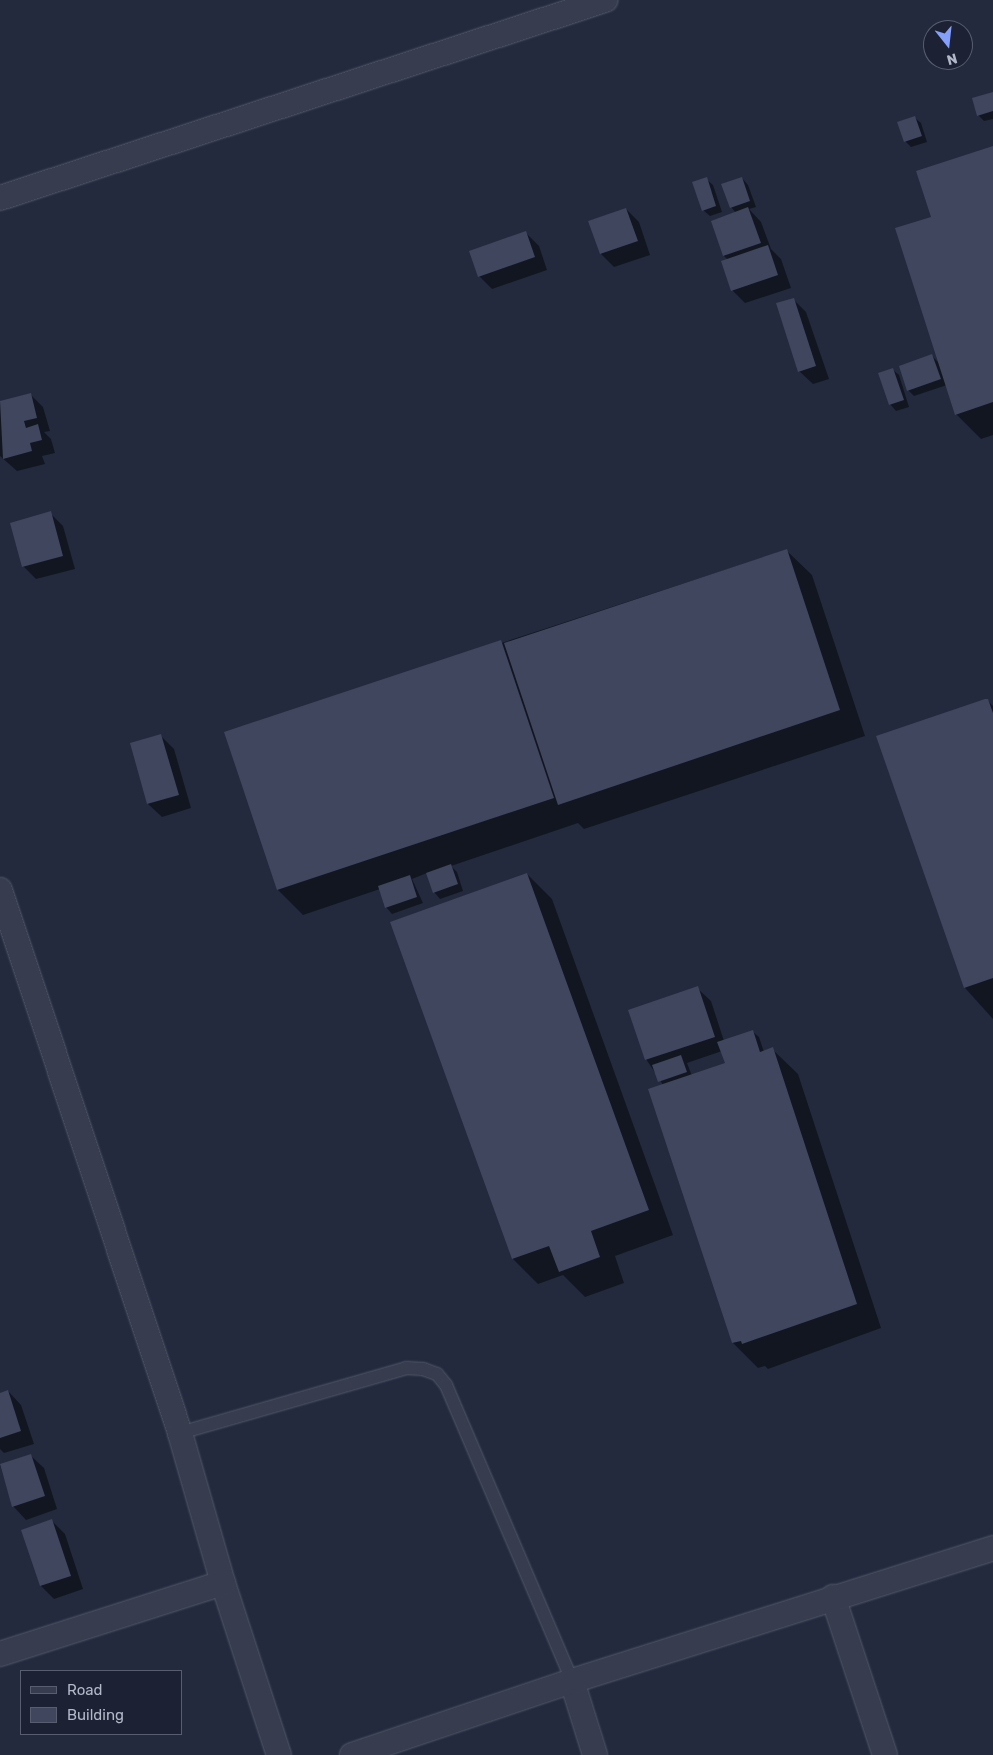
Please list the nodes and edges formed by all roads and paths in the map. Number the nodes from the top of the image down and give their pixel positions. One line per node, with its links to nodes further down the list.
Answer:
1 (605, 0): 2 (street)
2 (0, 198)
3 (0, 890): 4 (street)
4 (180, 1433): 6 (street); 9 (lane)
5 (993, 1548): 7 (street)
6 (223, 1583): 8 (street); 10 (street)
7 (833, 1597): 9 (street); 13 (street)
8 (0, 1654)
9 (572, 1681): 11 (street); 12 (street)
10 (279, 1755)
11 (352, 1755)
12 (595, 1755)
13 (885, 1755)

